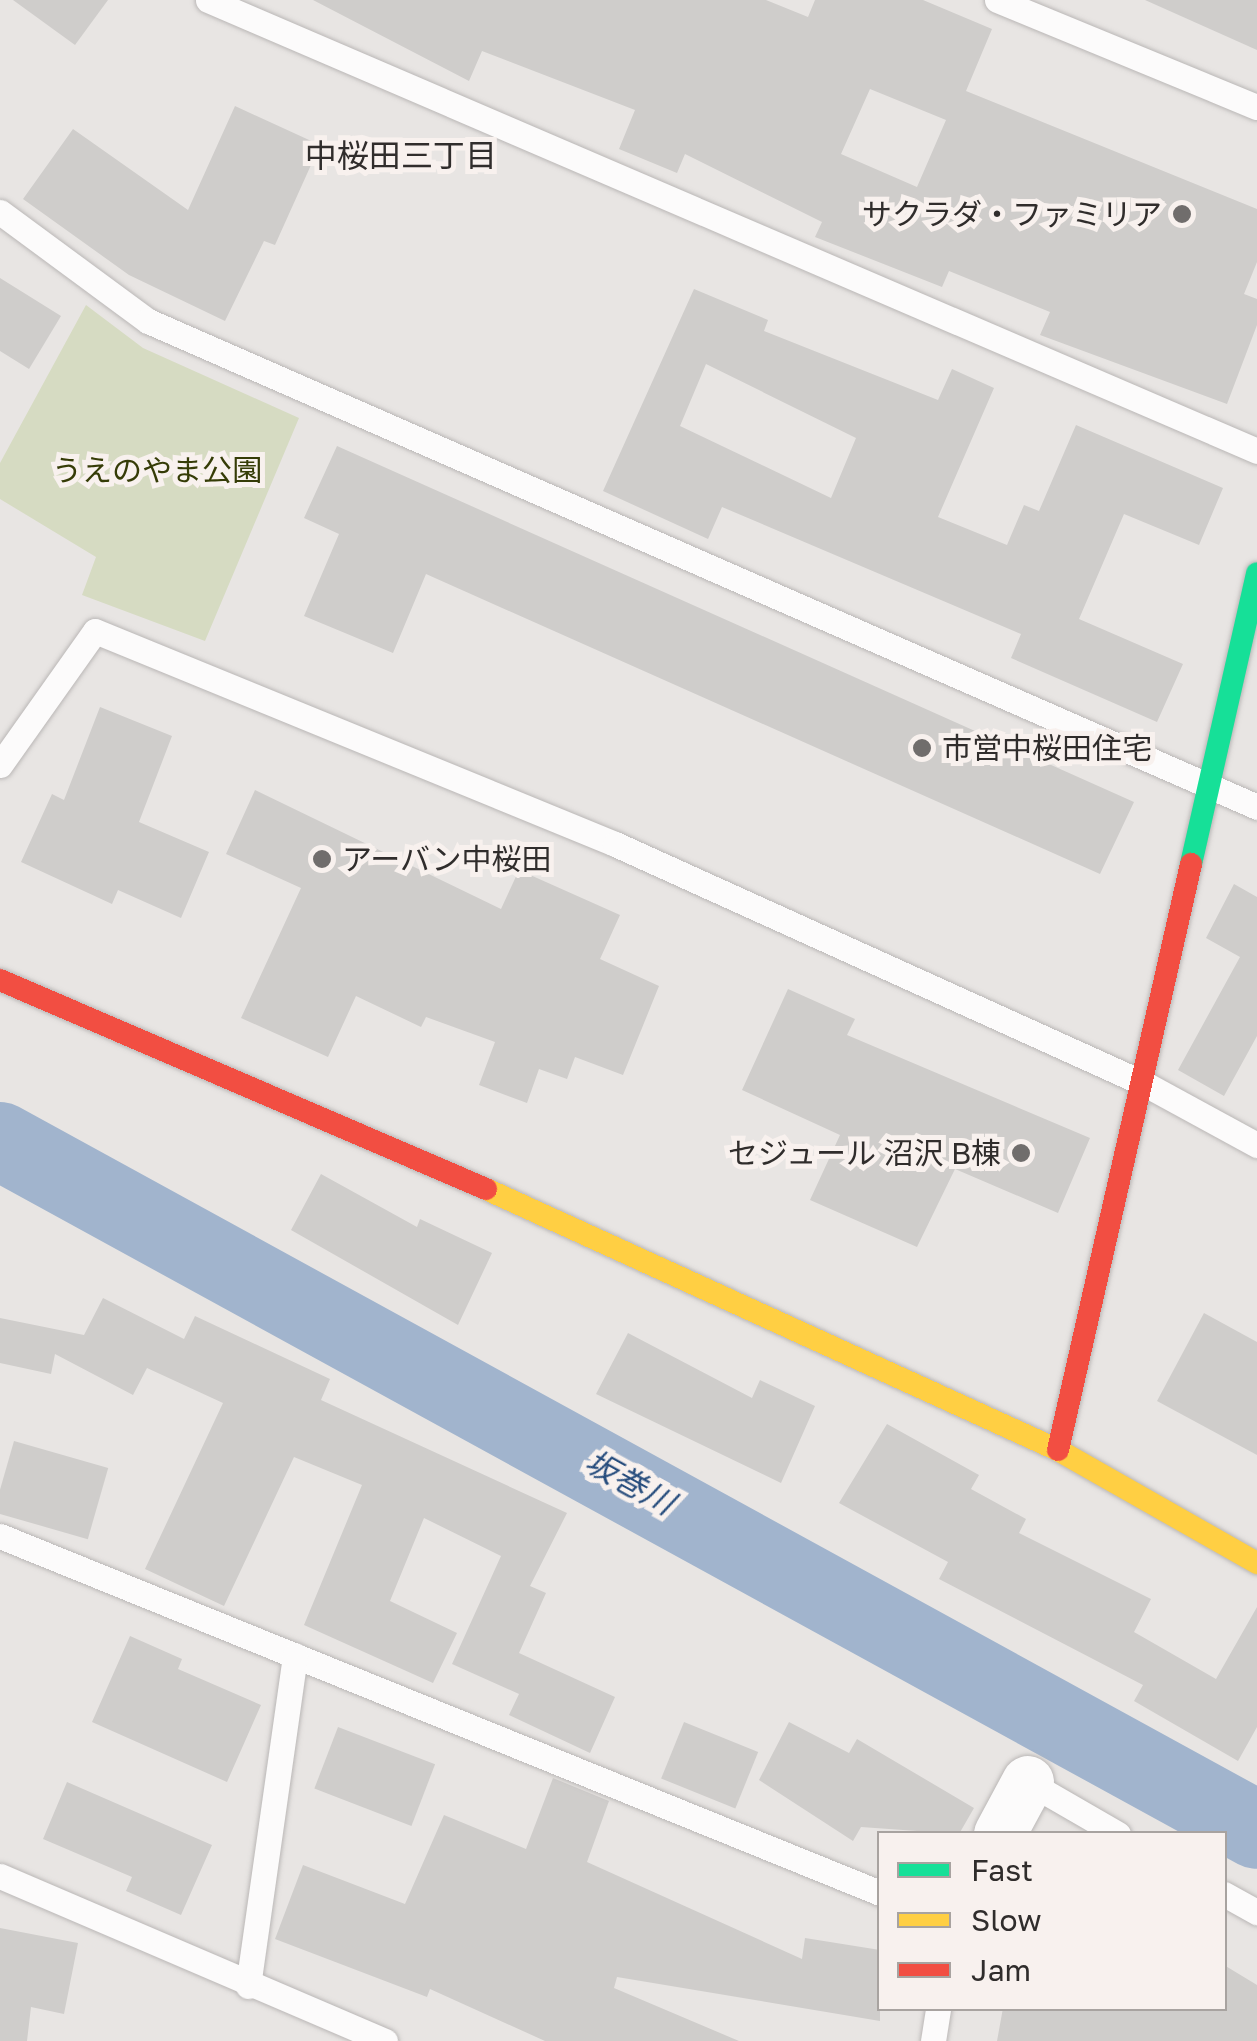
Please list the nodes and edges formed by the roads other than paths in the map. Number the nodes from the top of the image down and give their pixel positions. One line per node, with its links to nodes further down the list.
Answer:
1 (208, 0): 5 (lane)
2 (996, 0): 3 (lane)
3 (1257, 107)
4 (0, 212): 9 (lane)
5 (1257, 451)
6 (1257, 573): 9 (street)
7 (9, 727): 8 (lane); 12 (lane)
8 (0, 765)
9 (1208, 781): 10 (lane); 12 (street)
10 (1257, 807)
11 (0, 980): 14 (street)
12 (1145, 1084): 13 (lane); 14 (street)
13 (1257, 1145)
14 (1058, 1450): 16 (street)
15 (0, 1536): 17 (lane)
16 (1257, 1563)
17 (295, 1655): 22 (lane); 25 (lane)
18 (1028, 1782): 19 (street); 20 (lane)
19 (1002, 1831)
20 (1113, 1831)
21 (0, 1876): 25 (lane)
22 (877, 1892)
23 (1227, 1896): 24 (lane)
24 (1257, 1912)
25 (248, 1986): 27 (lane)
26 (938, 2011): 28 (lane)
27 (386, 2041)
28 (933, 2041)

